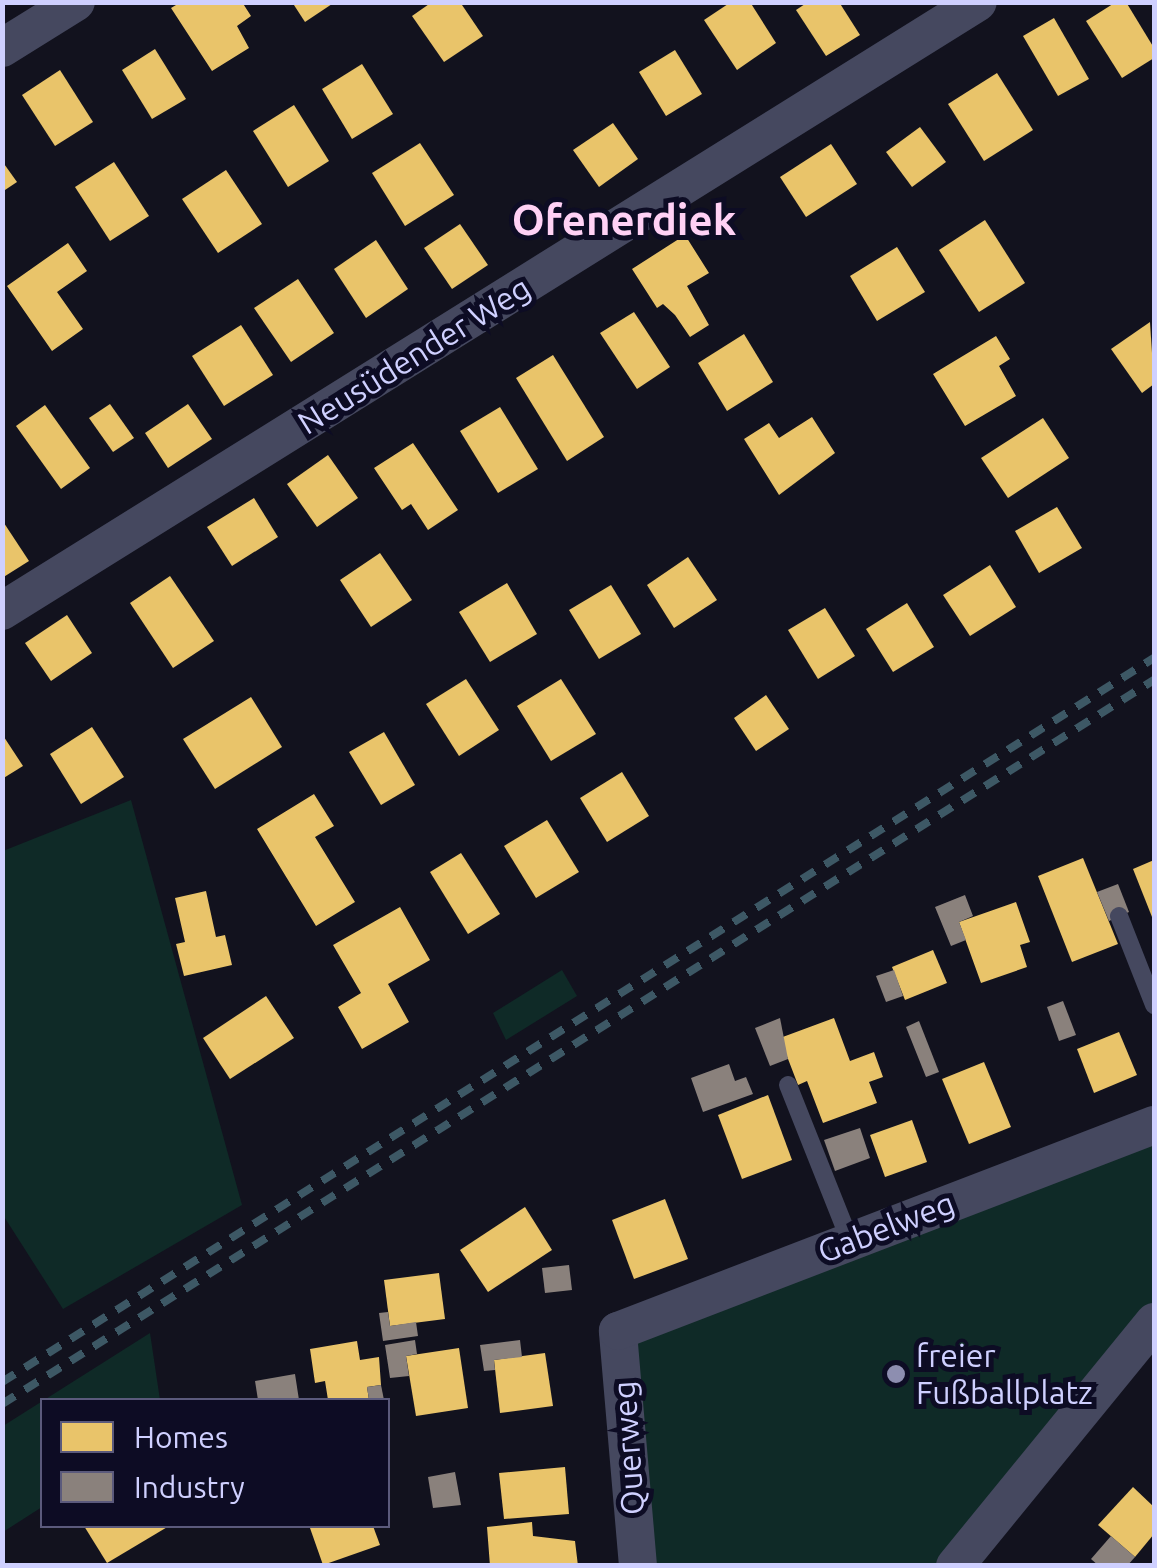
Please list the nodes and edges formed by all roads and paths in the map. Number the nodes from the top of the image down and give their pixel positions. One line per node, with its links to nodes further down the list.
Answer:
1 (76, 2): 3 (street)
2 (978, 2): 4 (street, Neusüdender Weg)
3 (2, 48)
4 (2, 612)
5 (1119, 916): 6 (lane)
6 (1154, 1006)
7 (788, 1084): 9 (lane)
8 (1154, 1125): 9 (street, Gabelweg)
9 (850, 1241): 11 (street, Gabelweg)
10 (1154, 1322): 13 (street)
11 (618, 1331): 12 (street, Querweg)
12 (638, 1566)
13 (955, 1566)

